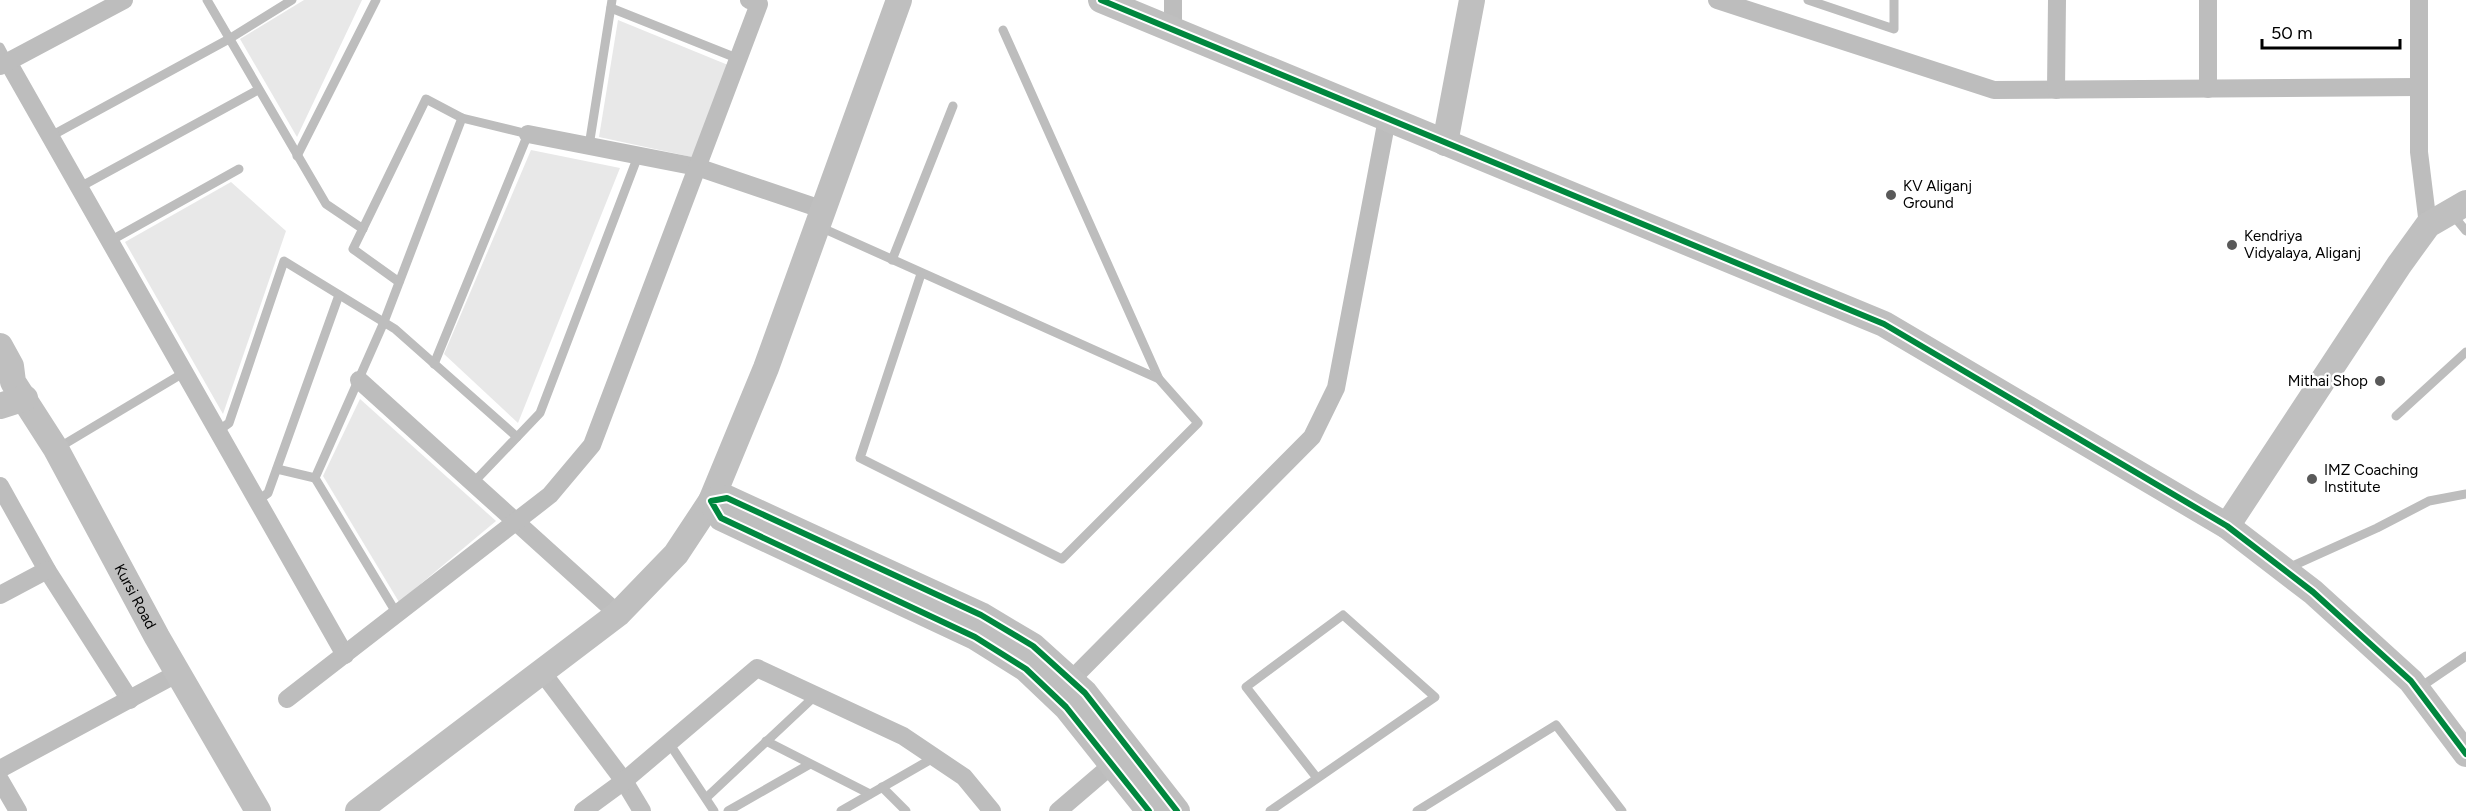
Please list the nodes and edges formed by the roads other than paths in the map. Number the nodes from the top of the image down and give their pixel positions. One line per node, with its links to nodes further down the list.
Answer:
1 (124, 0): 20 (street)
2 (207, 0): 19 (lane)
3 (292, 0): 19 (lane)
4 (376, 0): 33 (lane)
5 (749, 0): 21 (street)
6 (900, 0): 39 (street)
7 (1101, 0): 18 (street)
8 (1173, 0): 18 (street)
9 (1472, 0): 31 (street)
10 (1717, 0): 25 (street)
11 (1808, 0): 12 (lane)
12 (1894, 0)
13 (2057, 0): 25 (street)
14 (2208, 0): 23 (street)
15 (2419, 0): 22 (street)
16 (612, 4): 21 (lane); 32 (lane)
17 (1003, 30): 52 (lane)
18 (1173, 30): 28 (street)
19 (229, 39): 24 (lane); 30 (lane)
20 (3, 58): 30 (street)
21 (739, 59): 35 (street)
22 (2419, 87): 23 (street); 40 (street)
23 (2208, 89): 25 (street)
24 (258, 90): 33 (lane); 37 (lane)
25 (2056, 90)
26 (953, 106): 43 (lane)
27 (462, 118): 29 (lane); 41 (lane); 45 (lane)
28 (1388, 119): 31 (street); 78 (street)
29 (528, 134): 32 (street); 50 (lane)
30 (51, 136): 37 (street)
31 (1445, 143): 68 (street)
32 (590, 146): 34 (street)
33 (297, 156): 41 (lane)
34 (639, 156): 35 (street); 58 (lane)
35 (697, 167): 39 (street); 67 (street)
36 (239, 169): 42 (lane)
37 (80, 188): 42 (street)
38 (2461, 215): 40 (street)
39 (821, 218): 43 (lane); 66 (street)
40 (2428, 225): 68 (street)
41 (363, 229): 45 (lane)
42 (110, 241): 51 (street)
43 (892, 260): 44 (lane)
44 (921, 274): 52 (lane); 52 (lane)
45 (399, 282): 47 (lane)
46 (339, 295): 47 (lane); 57 (lane); 60 (lane)
47 (384, 322): 50 (lane); 53 (lane)
48 (0, 346): 54 (street, Kursi Road)
49 (2466, 352): 56 (lane)
50 (434, 364): 58 (lane)
51 (184, 372): 57 (street); 59 (lane)
52 (1159, 379)
53 (359, 380): 61 (lane); 62 (street)
54 (13, 385): 55 (street); 59 (street, Kursi Road)
55 (0, 406)
56 (2396, 416)
57 (218, 431): 65 (street)
58 (517, 437): 62 (lane)
59 (56, 449): 77 (street, Kursi Road)
60 (277, 469): 61 (lane); 65 (lane)
61 (315, 478): 72 (lane)
62 (473, 483): 67 (street)
63 (0, 486): 69 (street)
64 (2466, 494): 70 (lane)
65 (257, 501): 74 (street)
66 (711, 501): 73 (street); 78 (street)
67 (516, 521): 72 (street); 73 (street)
68 (2227, 526): 70 (street)
69 (47, 570): 71 (street); 82 (street)
70 (2284, 570): 79 (street)
71 (0, 595)
72 (397, 614): 74 (street)
73 (618, 614): 76 (street)
74 (345, 655): 81 (street)
75 (2466, 656): 79 (lane)
76 (542, 672): 92 (street); 98 (street)
77 (178, 673): 82 (street); 97 (street, Kursi Road)
78 (1063, 688): 87 (street)
79 (2417, 689): 85 (street)
80 (816, 695): 83 (lane); 84 (street); 86 (street)
81 (287, 699)
82 (129, 700): 89 (street)
83 (766, 741): 88 (lane); 95 (lane)
84 (669, 743): 92 (street); 95 (lane)
85 (2466, 754)
86 (935, 757): 93 (lane); 105 (street)
87 (1121, 757): 106 (street); 107 (street); 108 (street)
88 (810, 764): 94 (lane); 102 (lane)
89 (0, 770)
90 (1317, 778): 90 (lane); 109 (lane)
91 (0, 780): 96 (street)
92 (624, 781): 99 (street); 100 (street)
93 (882, 787): 94 (lane); 104 (lane)
94 (870, 794): 103 (lane)
95 (706, 798): 101 (lane)
96 (18, 811)
97 (258, 811)
98 (358, 811)
99 (583, 811)
100 (642, 811)
101 (714, 811)
102 (728, 811)
103 (841, 811)
104 (906, 811)
105 (992, 811)
106 (1058, 811)
107 (1149, 811)
108 (1177, 811)
109 (1270, 811)
110 (1416, 811): 111 (lane)
111 (1622, 811)

